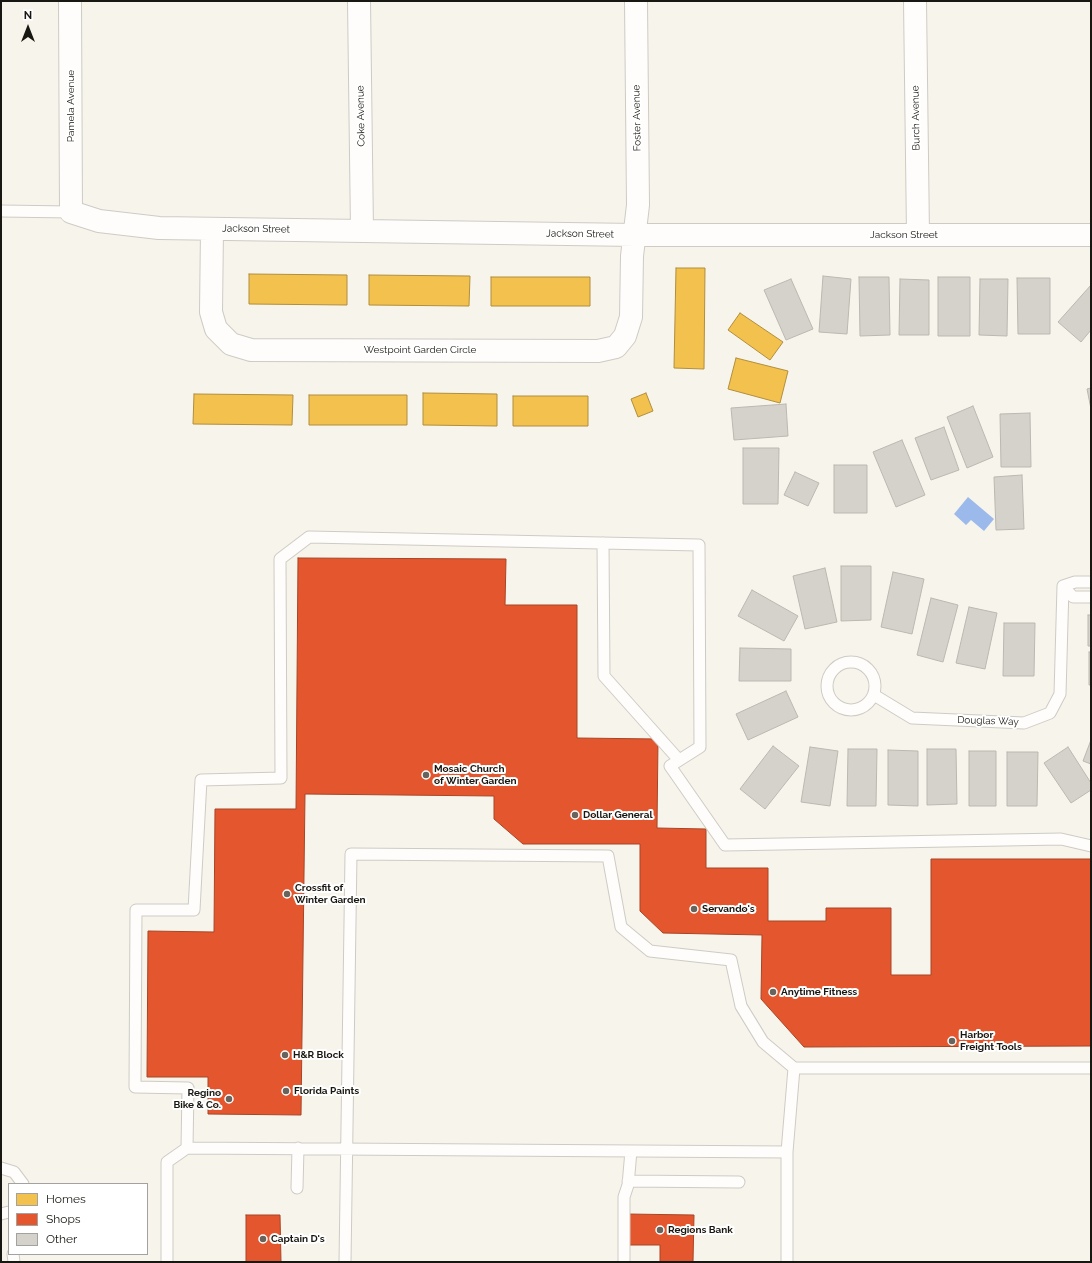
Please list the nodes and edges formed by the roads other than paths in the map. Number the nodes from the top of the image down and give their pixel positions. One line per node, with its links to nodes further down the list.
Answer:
1 (70, 1): 6 (street, Pamela Avenue)
2 (359, 1): 8 (street, Coke Avenue)
3 (636, 1): 11 (street, Foster Avenue)
4 (915, 1): 9 (street, Burch Avenue)
5 (1, 211): 6 (lane)
6 (71, 212): 7 (street, Jackson Street)
7 (212, 229): 8 (street, Jackson Street); 11 (street, Westpoint Garden Circle)
8 (362, 231): 11 (street, Jackson Street)
9 (918, 234): 10 (street, Jackson Street); 11 (street, Jackson Street)
10 (1091, 234)
11 (635, 235)
12 (603, 543): 17 (lane); 17 (lane); 21 (lane)
13 (1091, 582): 14 (lane)
14 (1063, 586): 15 (lane); 16 (lane, Douglas Way)
15 (1091, 597)
16 (874, 695): 16 (lane)
17 (680, 760): 18 (lane)
18 (1091, 846)
19 (794, 1068): 20 (lane); 23 (lane); 25 (lane)
20 (1091, 1068)
21 (187, 1148): 22 (lane); 31 (lane)
22 (298, 1148): 23 (lane); 30 (lane)
23 (346, 1149): 24 (lane); 32 (lane)
24 (631, 1151): 25 (lane); 27 (lane)
25 (787, 1152): 34 (lane)
26 (1, 1168): 29 (lane)
27 (628, 1181): 28 (lane); 33 (lane)
28 (739, 1182)
29 (22, 1183)
30 (297, 1188)
31 (167, 1262)
32 (345, 1262)
33 (624, 1262)
34 (787, 1262)

